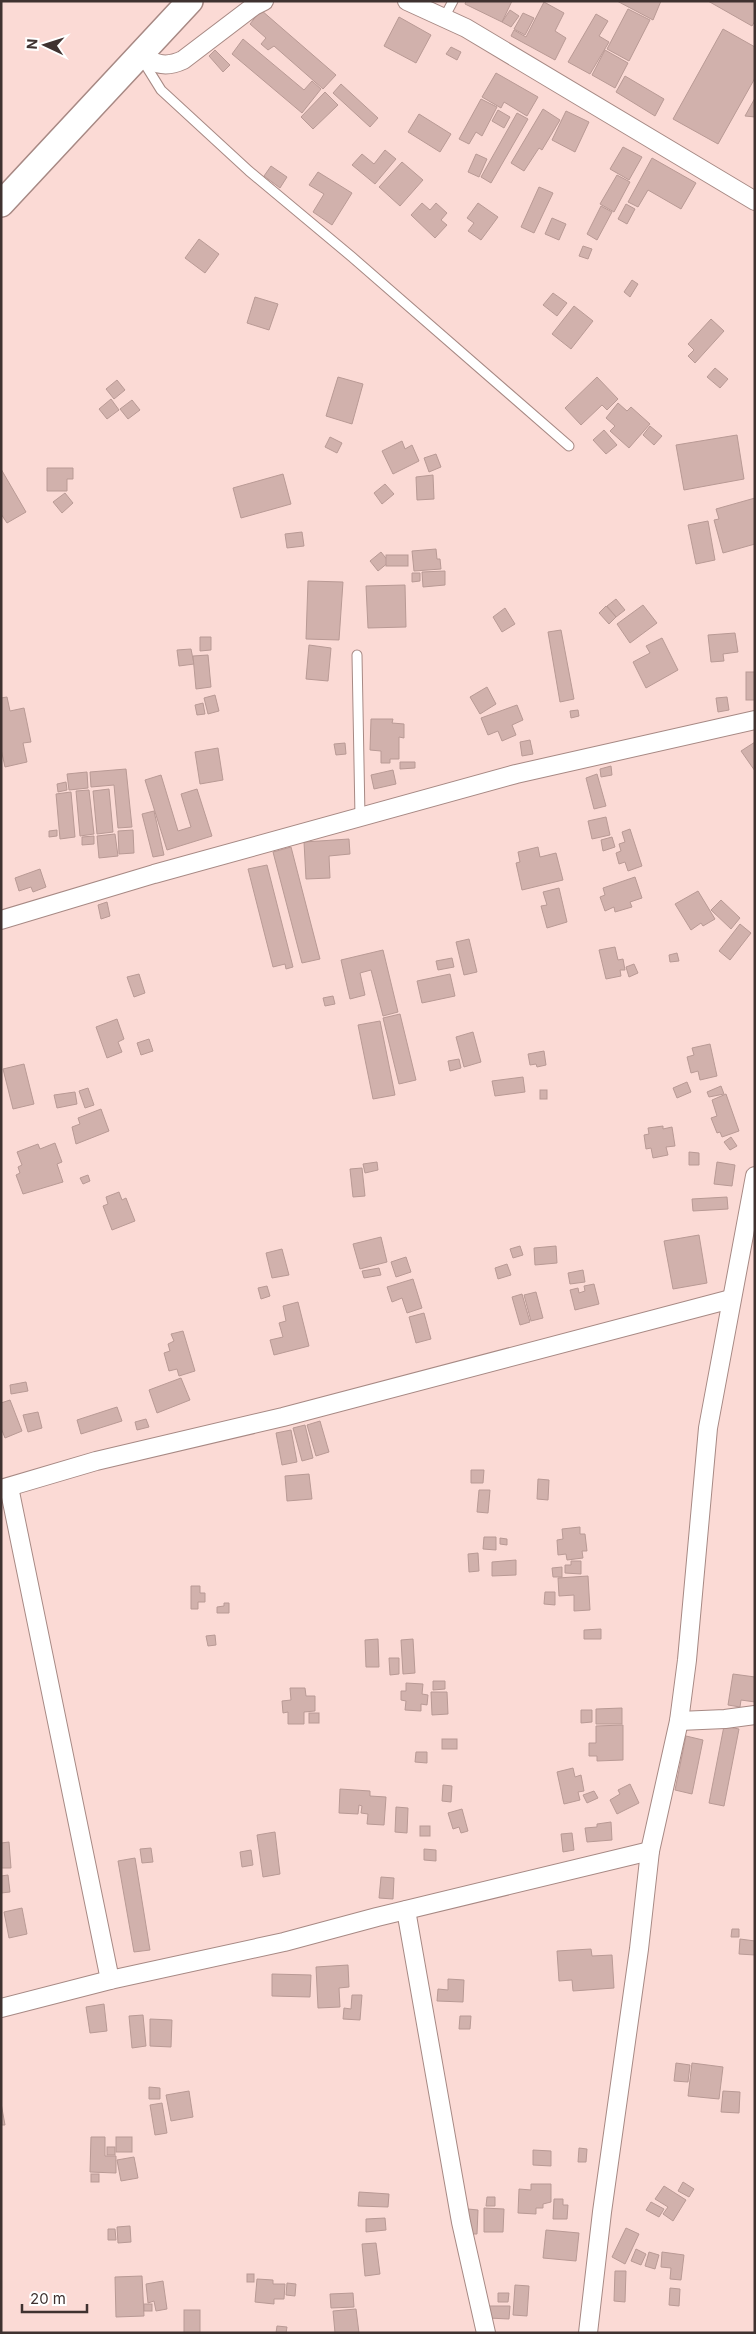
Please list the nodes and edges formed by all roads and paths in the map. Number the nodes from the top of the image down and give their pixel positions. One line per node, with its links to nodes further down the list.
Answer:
1 (190, 1): 6 (street)
2 (264, 1): 6 (street)
3 (407, 1): 5 (street)
4 (453, 1): 5 (lane)
5 (444, 18): 7 (street)
6 (140, 57): 8 (street); 9 (lane)
7 (755, 201)
8 (1, 204)
9 (569, 446)
10 (357, 655): 12 (lane)
11 (755, 720): 12 (street)
12 (360, 817): 13 (street)
13 (1, 920)
14 (755, 1176): 15 (street)
15 (753, 1197): 16 (street)
16 (731, 1299): 17 (street); 19 (street)
17 (5, 1488): 22 (street)
18 (755, 1715): 19 (street)
19 (679, 1721): 20 (street)
20 (650, 1851): 21 (street); 25 (street)
21 (406, 1910): 22 (street); 24 (street)
22 (110, 1980): 23 (street)
23 (1, 2008)
24 (486, 2333)
25 (588, 2333)

